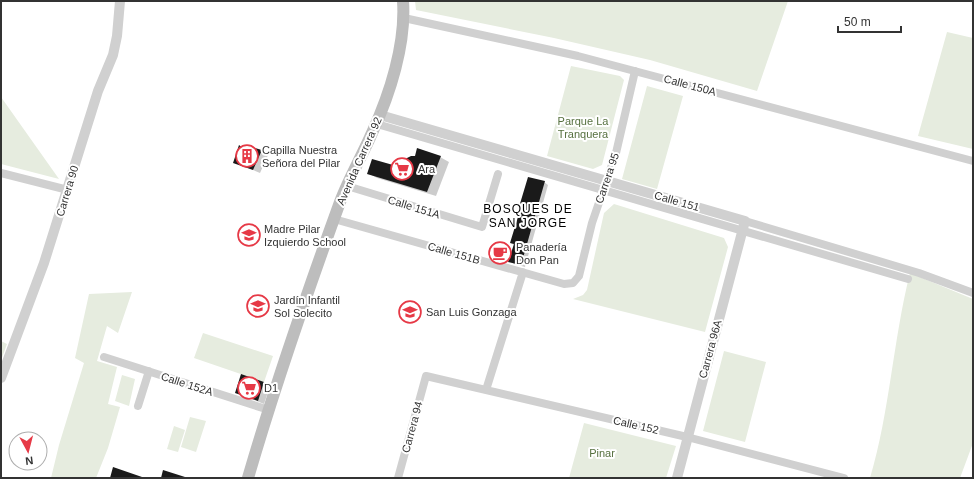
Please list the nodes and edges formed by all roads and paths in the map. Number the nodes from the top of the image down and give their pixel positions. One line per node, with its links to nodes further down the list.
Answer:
1 (120, 1): 11 (street, Carrera 90)
2 (403, 1): 3 (main road, Avenida Carrera 92)
3 (404, 18): 4 (street, Calle 150A); 5 (main road, Avenida Carrera 92)
4 (635, 71): 6 (street, Calle 150A); 9 (street, Carrera 95)
5 (378, 120): 9 (street, Calle 151); 10 (main road, Avenida Carrera 92)
6 (973, 161)
7 (1, 173): 11 (street)
8 (498, 174): 10 (street, Calle 151A)
9 (604, 185): 13 (street, Calle 151); 16 (street, Carrera 95)
10 (347, 186): 12 (main road, Avenida Carrera 92)
11 (68, 190): 21 (street, Carrera 90)
12 (334, 219): 14 (street, Calle 151B); 24 (main road, Avenida Carrera 92)
13 (743, 225): 15 (street, Calle 151); 17 (street, Calle 151); 25 (street, Carrera 96A)
14 (524, 272): 16 (street, Calle 151B); 22 (street)
15 (908, 280)
16 (573, 283)
17 (973, 293)
18 (104, 357): 19 (street, Calle 152A)
19 (149, 372): 23 (street); 24 (street, Calle 152A)
20 (426, 376): 22 (street, Calle 152); 27 (street, Carrera 94)
21 (1, 378)
22 (486, 390): 25 (street, Calle 152)
23 (138, 406)
24 (269, 410): 26 (main road, Avenida Carrera 92)
25 (687, 437): 28 (street, Carrera 96A); 29 (street, Calle 152)
26 (248, 478)
27 (398, 478)
28 (677, 478)
29 (844, 478)

